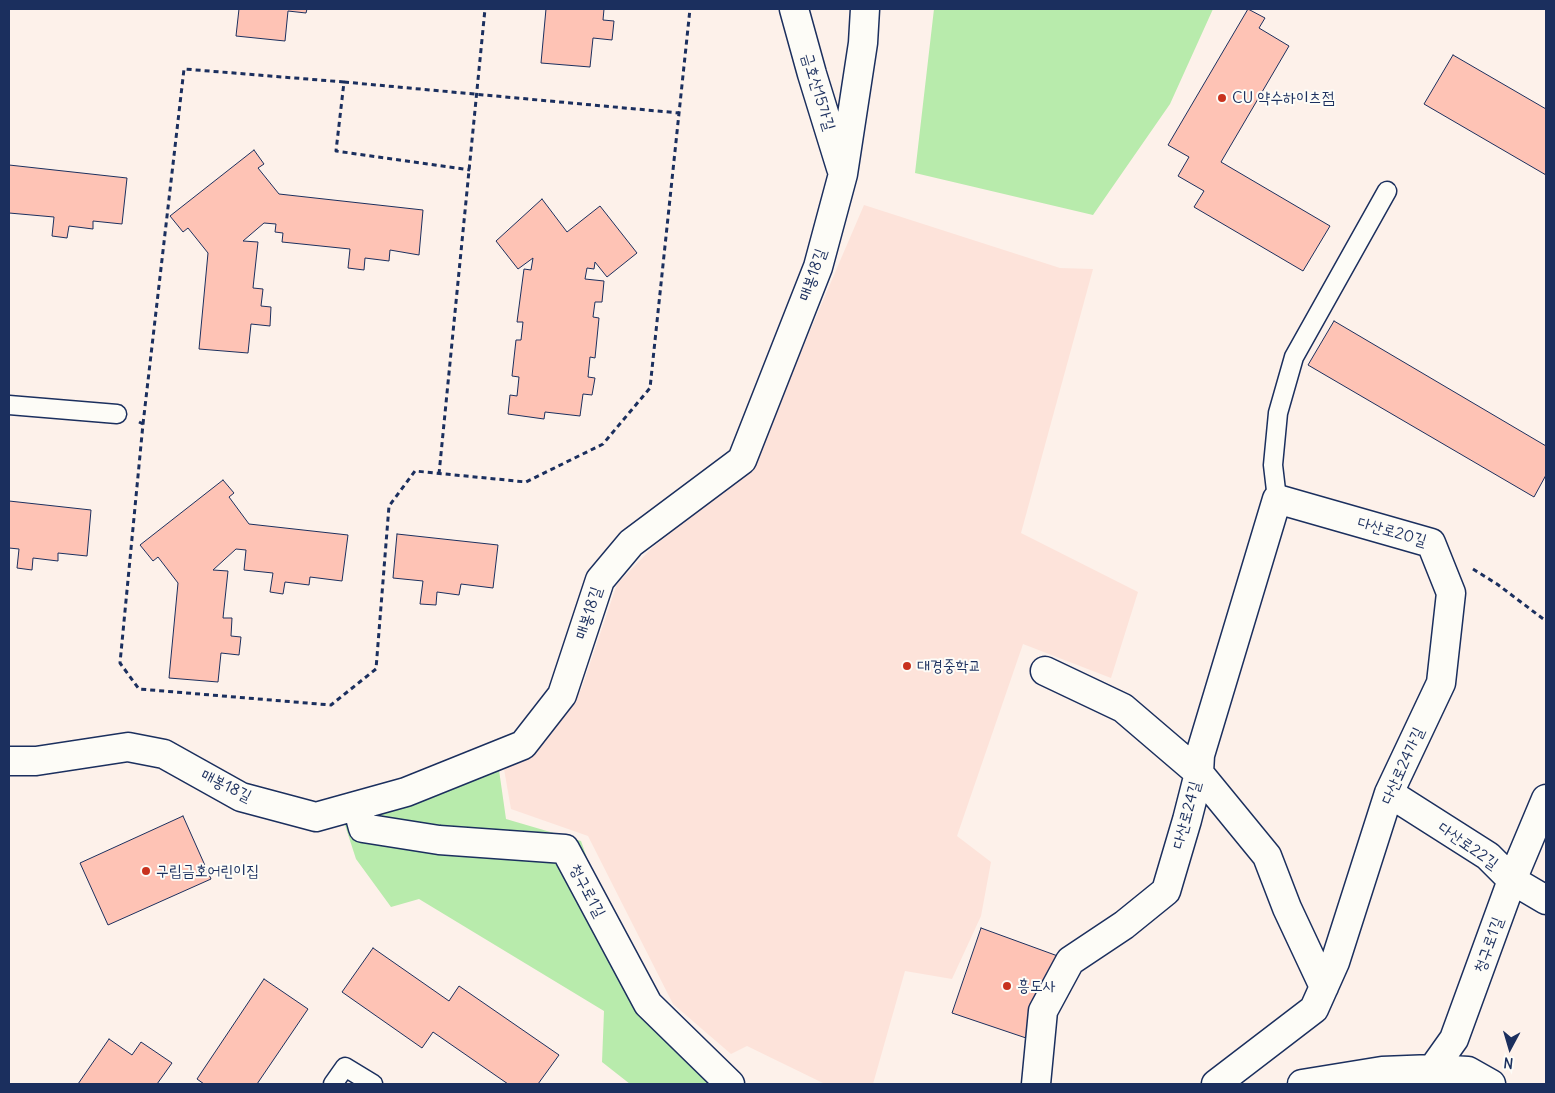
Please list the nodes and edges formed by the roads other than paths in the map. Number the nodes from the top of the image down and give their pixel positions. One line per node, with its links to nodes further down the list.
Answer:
1 (794, 9): 3 (street, 금호산15가길)
2 (865, 9): 3 (street, 매봉18길)
3 (843, 174): 14 (street, 매봉18길)
4 (1387, 191): 7 (lane)
5 (9, 405): 6 (lane)
6 (117, 414)
7 (1277, 499): 8 (street, 다산로20길); 11 (street, 다산로24길)
8 (1431, 543): 12 (street, 다산로24가길)
9 (1045, 671): 11 (street)
10 (9, 761): 14 (street, 매봉18길)
11 (1199, 773): 17 (street); 22 (street, 다산로24길)
12 (1389, 794): 15 (street, 다산로22길); 17 (street, 다산로24가길)
13 (1546, 800): 15 (street, 청구로1길)
14 (357, 806): 21 (street, 청구로1길)
15 (1512, 880): 16 (street, 다산로22길); 18 (street, 청구로1길)
16 (1546, 900)
17 (1324, 987): 23 (street, 다산로24가길)
18 (1427, 1076): 24 (street); 25 (street)
19 (333, 1084): 20 (lane)
20 (373, 1084)
21 (730, 1084)
22 (1036, 1084)
23 (1216, 1084)
24 (1302, 1084)
25 (1491, 1084)

